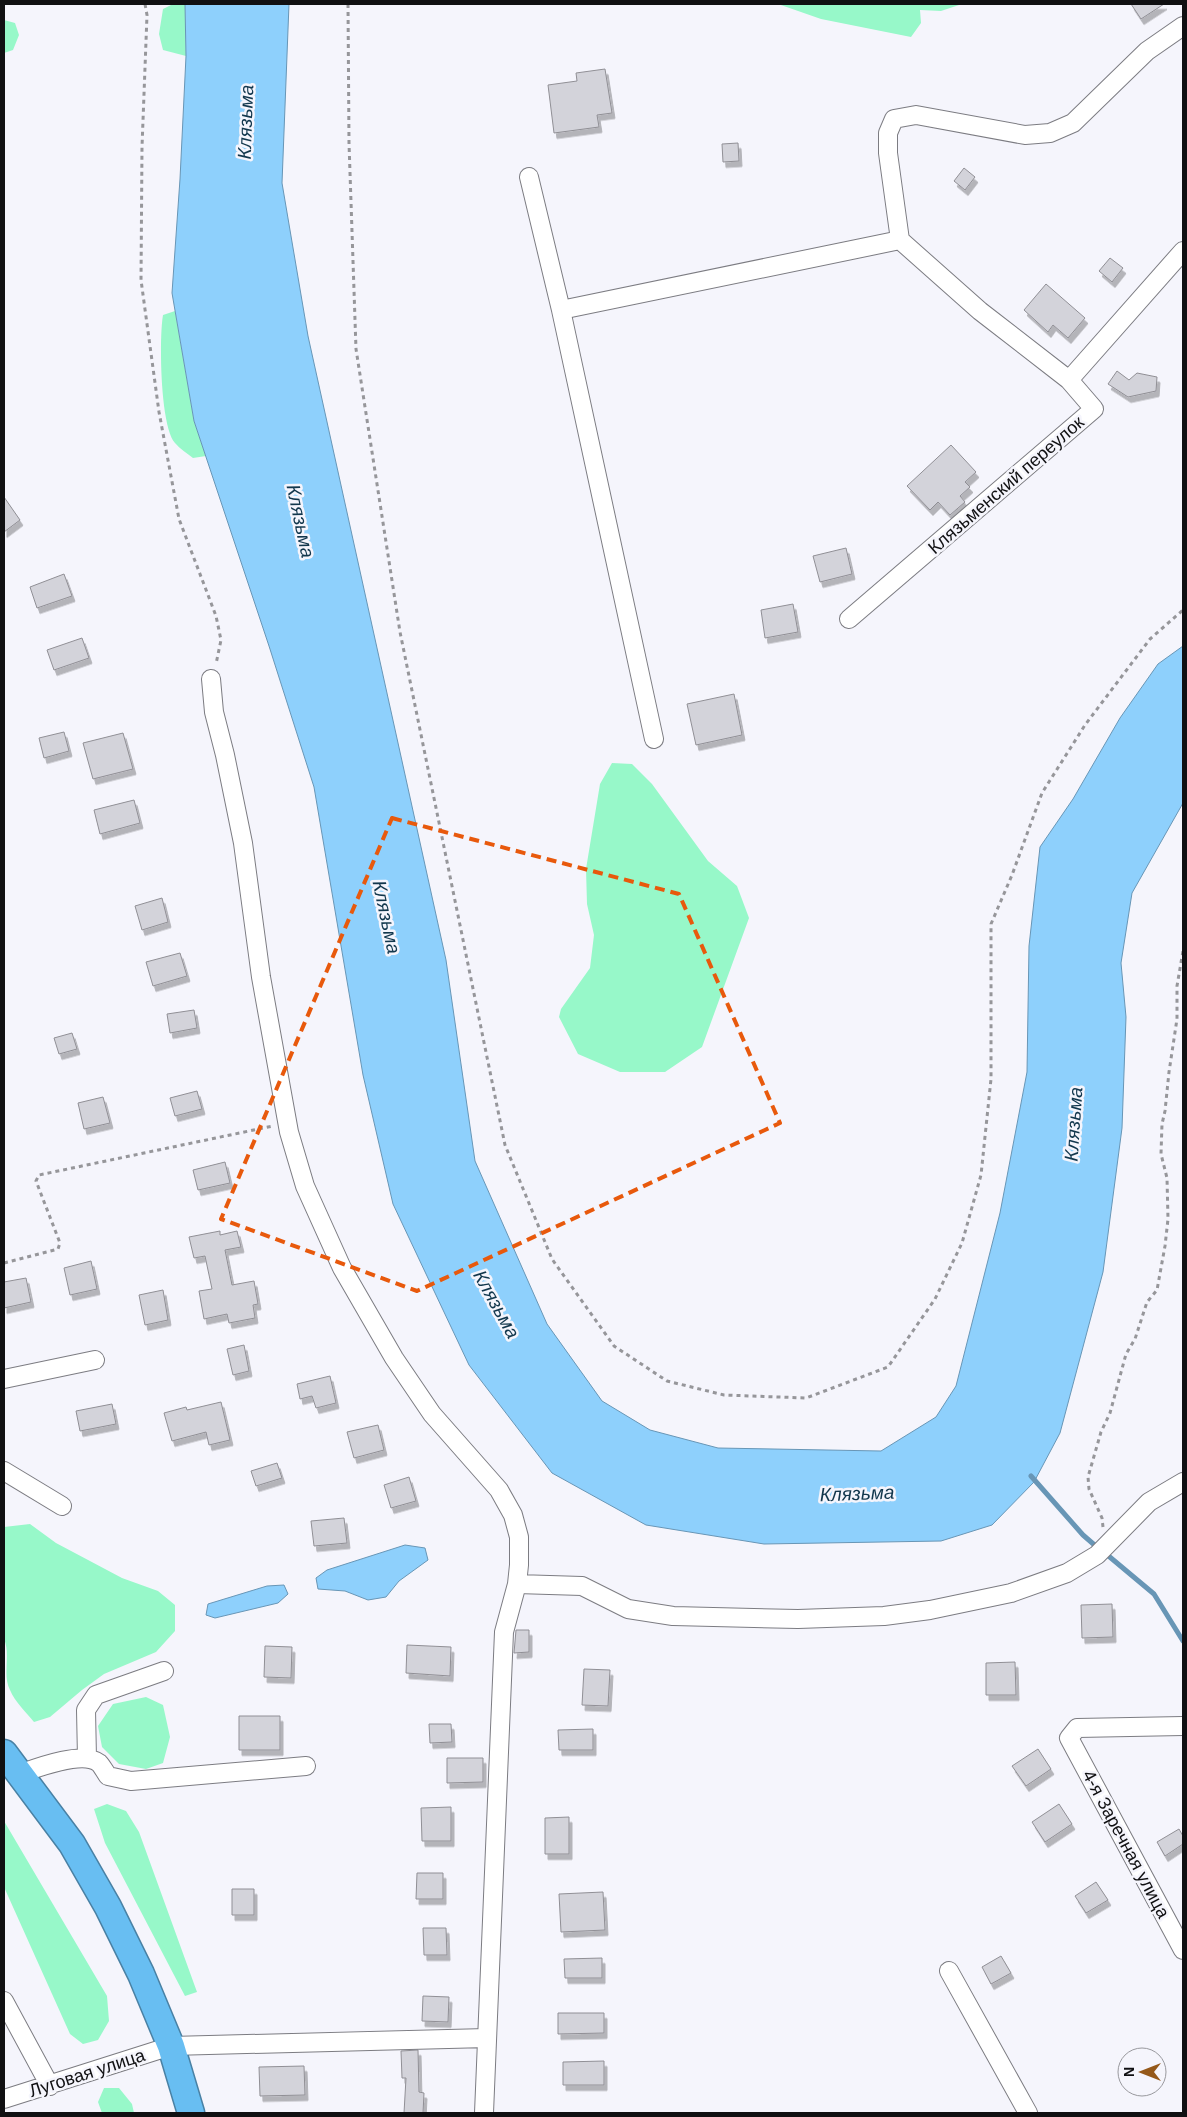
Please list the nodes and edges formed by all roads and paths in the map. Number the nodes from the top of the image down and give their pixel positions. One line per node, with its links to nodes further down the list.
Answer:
1 (145, 4): 11 (path)
2 (348, 4): 9 (path)
3 (1183, 26): 5 (street)
4 (529, 177): 7 (street)
5 (900, 240): 7 (street); 8 (street)
6 (1183, 251): 8 (street)
7 (560, 310): 12 (street)
8 (1069, 380): 10 (street, Клязьменский переулок)
9 (1183, 610)
10 (849, 619)
11 (211, 679): 14 (street)
12 (654, 739)
13 (1183, 950): 21 (path)
14 (288, 1123): 15 (path); 22 (street)
15 (4, 1263)
16 (95, 1360): 17 (street)
17 (4, 1379)
18 (4, 1471): 20 (street)
19 (1183, 1482): 21 (street)
20 (62, 1506)
21 (1101, 1551): 22 (street)
22 (517, 1584): 32 (street)
23 (164, 1671): 26 (street)
24 (1183, 1726): 29 (street, 4-я Заречная улица)
25 (4, 1753): 28 (highway)
26 (87, 1758): 27 (street); 28 (street)
27 (306, 1766)
28 (19, 1774): 33 (highway)
29 (1183, 1950)
30 (949, 1971): 38 (street)
31 (4, 2001): 34 (street)
32 (487, 2038): 33 (street, Луговая улица); 37 (street)
33 (171, 2046): 34 (street, Луговая улица); 36 (highway)
34 (50, 2086): 35 (street, Луговая улица)
35 (4, 2100)
36 (191, 2113)
37 (484, 2113)
38 (1028, 2113)

